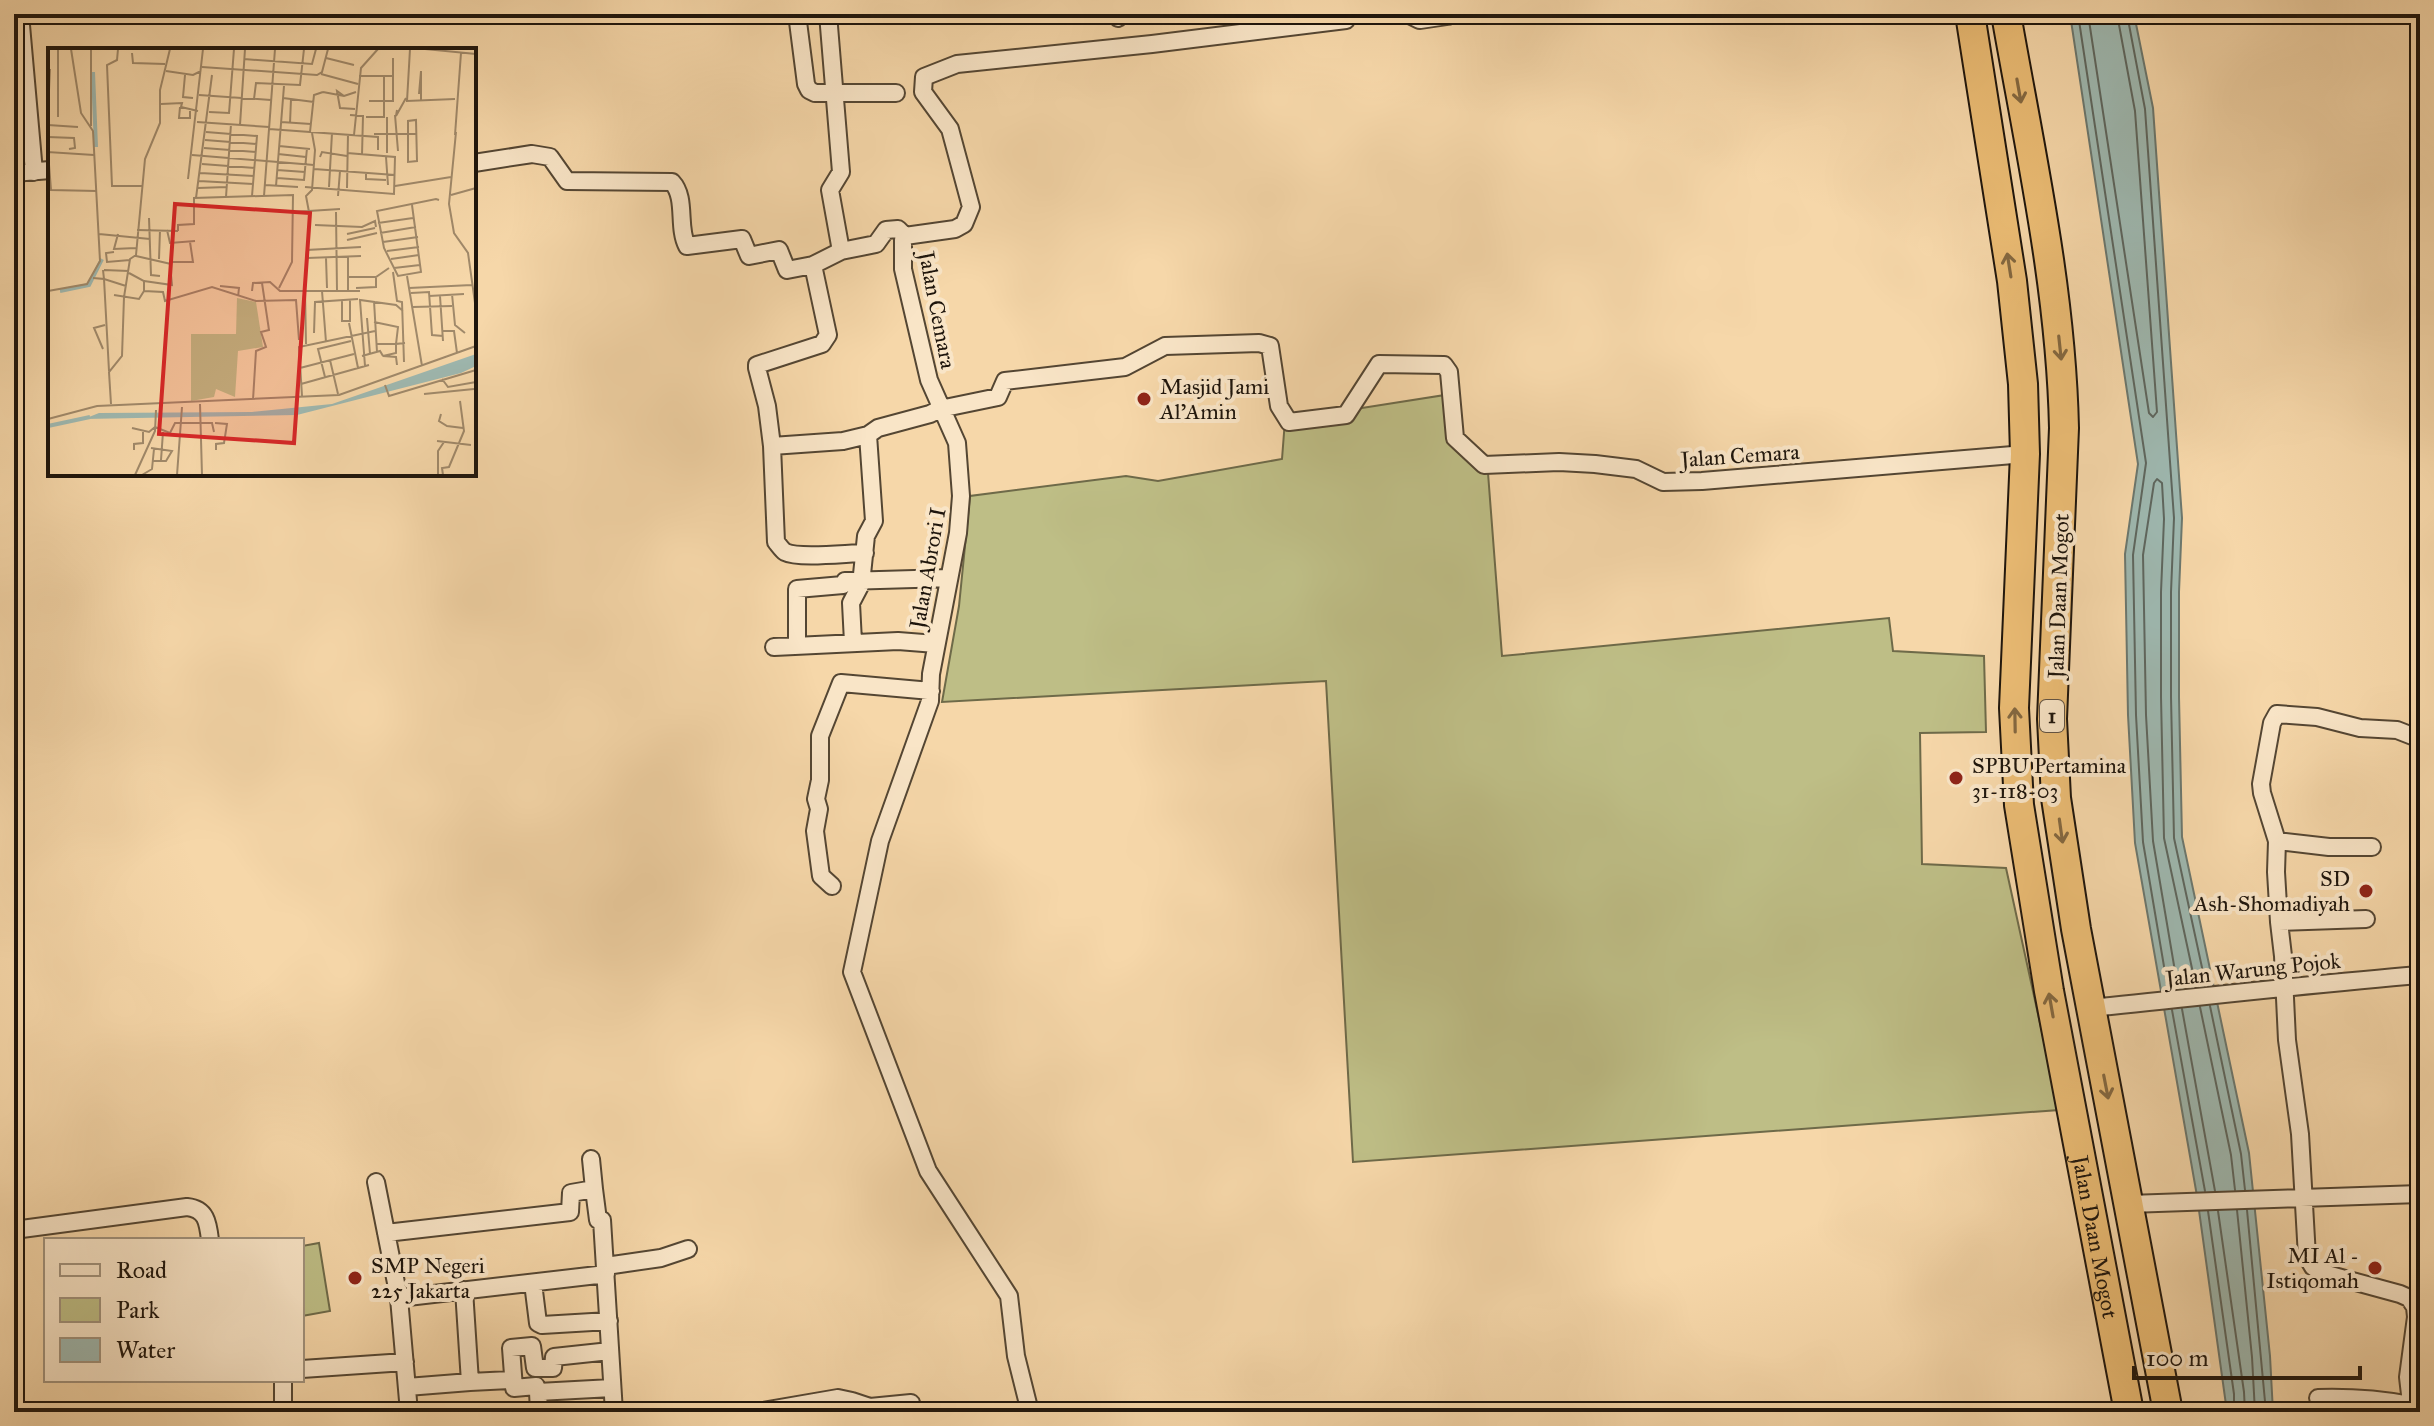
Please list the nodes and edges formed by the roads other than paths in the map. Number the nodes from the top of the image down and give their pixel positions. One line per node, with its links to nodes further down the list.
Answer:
1 (20, 14): 12 (street)
2 (797, 14): 9 (street)
3 (828, 14): 9 (street)
4 (1412, 14): 5 (street)
5 (1447, 14)
6 (1970, 14): 20 (highway, Jalan Daan Mogot / 1, one-way to 6)
7 (2006, 14): 22 (highway, Jalan Daan Mogot / 1, one-way to 22)
8 (1346, 20): 14 (street, Jalan Cemara)
9 (835, 93): 10 (street); 15 (street)
10 (896, 93)
11 (476, 163): 16 (street)
12 (42, 171): 13 (street)
13 (14, 173)
14 (905, 236): 15 (street); 17 (street, Jalan Cemara)
15 (841, 251): 16 (street)
16 (813, 265): 19 (street)
17 (940, 409): 18 (street); 20 (street, Jalan Cemara); 24 (street, Jalan Abrori I)
18 (868, 435): 19 (street); 23 (street)
19 (772, 446): 23 (street)
20 (2025, 454): 21 (highway, Jalan Daan Mogot / 1)
21 (2022, 547): 22 (highway); 26 (highway, Jalan Daan Mogot / 1)
22 (2060, 549): 27 (highway, Jalan Daan Mogot / 1)
23 (865, 553): 25 (street)
24 (949, 578): 25 (street); 29 (street, Jalan Abrori I)
25 (862, 580): 28 (street); 30 (street)
26 (2018, 612): 27 (highway); 78 (highway, Jalan Daan Mogot / 1, one-way to 26)
27 (2057, 617): 41 (highway, Jalan Daan Mogot / 1, one-way to 41)
28 (853, 642): 29 (street); 30 (street)
29 (936, 644): 32 (street, Jalan Abrori I)
30 (797, 646): 31 (street)
31 (774, 647)
32 (931, 690): 36 (street); 77 (street, Jalan Abrori I)
33 (2420, 739): 34 (street)
34 (2277, 841): 35 (street); 38 (street)
35 (2372, 847)
36 (832, 886)
37 (2366, 919): 38 (street)
38 (2279, 922): 40 (street)
39 (2420, 975): 40 (street, Jalan Warung Pojok)
40 (2284, 987): 41 (street, Jalan Warung Pojok); 47 (street)
41 (2091, 1008): 46 (highway, Jalan Daan Mogot / 1, one-way to 46)
42 (591, 1159): 44 (street)
43 (376, 1182): 49 (street)
44 (594, 1189): 49 (street); 52 (street)
45 (2420, 1194): 47 (street)
46 (2139, 1204): 47 (street); 79 (highway, Jalan Daan Mogot / 1)
47 (2299, 1204): 60 (street)
48 (14, 1230): 50 (street)
49 (386, 1233): 55 (street)
50 (210, 1238)
51 (688, 1249): 52 (street)
52 (606, 1270): 53 (street); 56 (street)
53 (533, 1283): 54 (street); 56 (street)
54 (464, 1290): 55 (street); 63 (street)
55 (399, 1298): 58 (street)
56 (609, 1321): 57 (street)
57 (610, 1351): 61 (street); 65 (street)
58 (405, 1362): 59 (street); 64 (street)
59 (304, 1369)
60 (2414, 1377): 69 (street)
61 (512, 1380): 63 (street); 66 (street)
62 (283, 1382): 71 (street)
63 (470, 1382): 64 (street)
64 (407, 1387): 72 (street)
65 (612, 1388): 66 (street); 74 (street)
66 (538, 1392): 73 (street)
67 (2318, 1398): 69 (street)
68 (852, 1406): 70 (street); 76 (street)
69 (2410, 1409)
70 (775, 1411): 75 (street)
71 (283, 1412)
72 (409, 1412)
73 (539, 1412)
74 (614, 1412)
75 (757, 1412)
76 (913, 1412)
77 (1030, 1412)
78 (2129, 1412)
79 (2168, 1412)

